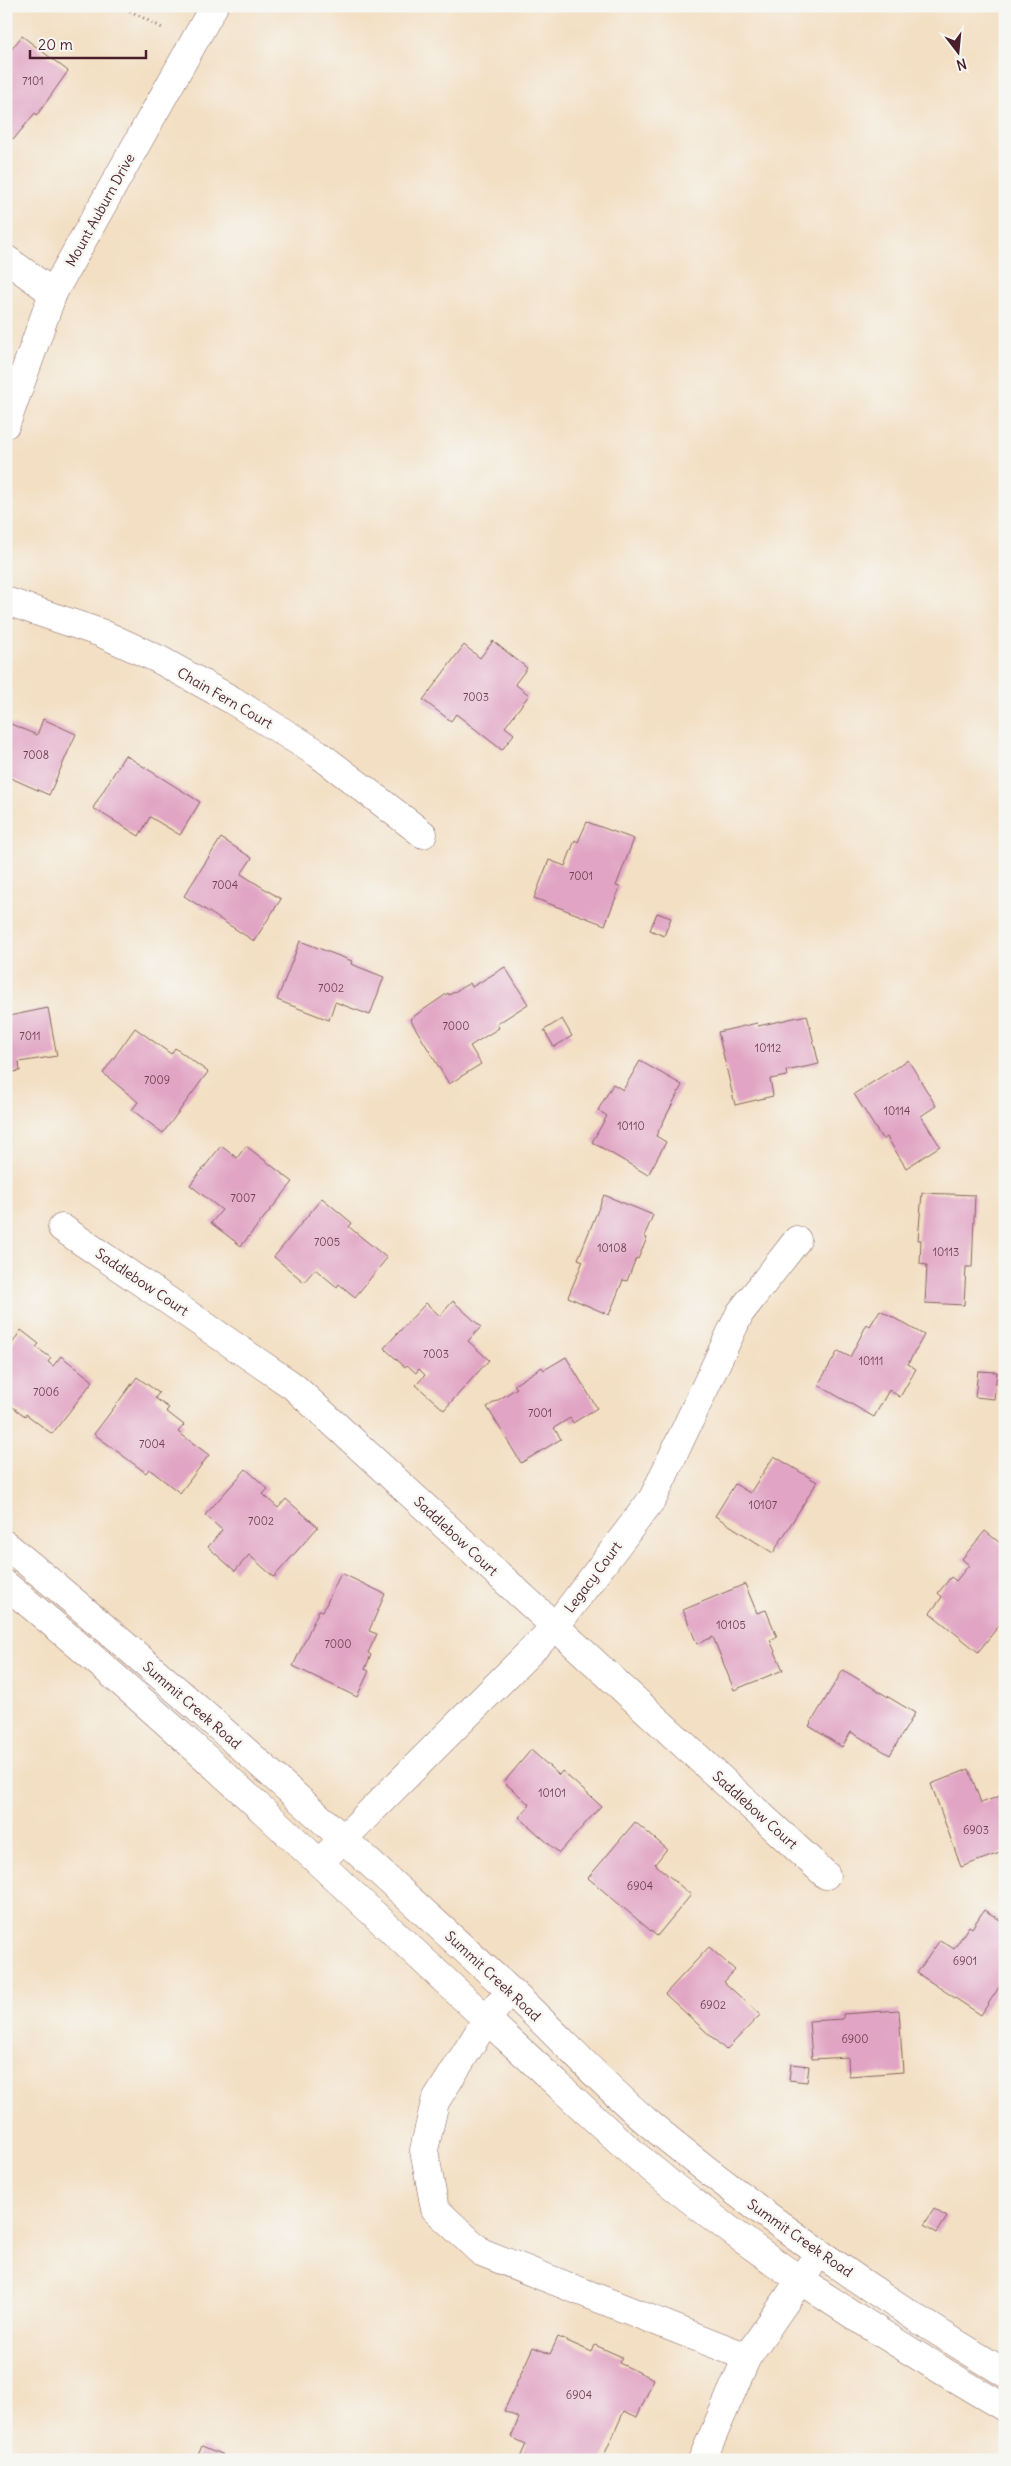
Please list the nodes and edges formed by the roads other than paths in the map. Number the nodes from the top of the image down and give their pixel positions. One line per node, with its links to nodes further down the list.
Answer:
1 (214, 6): 3 (street, Mount Auburn Drive)
2 (6, 259): 3 (street)
3 (53, 292): 4 (street, Mount Auburn Drive)
4 (6, 424)
5 (6, 601): 6 (street, Chain Fern Court)
6 (422, 834)
7 (62, 1228): 11 (street, Saddlebow Court)
8 (797, 1240): 11 (street, Legacy Court)
9 (6, 1545): 12 (street, Summit Creek Road)
10 (6, 1585): 13 (street)
11 (555, 1627): 12 (street, Legacy Court); 14 (street, Saddlebow Court)
12 (342, 1839): 13 (street, Legacy Court); 15 (street, Summit Creek Road)
13 (320, 1862): 16 (street)
14 (826, 1875)
15 (510, 1990): 16 (street); 17 (street, Summit Creek Road)
16 (487, 2019): 18 (street); 19 (street)
17 (819, 2253): 18 (street); 20 (street, Summit Creek Road)
18 (800, 2281): 19 (street); 21 (street)
19 (747, 2357): 22 (street)
20 (1005, 2373)
21 (1005, 2408)
22 (702, 2460)

